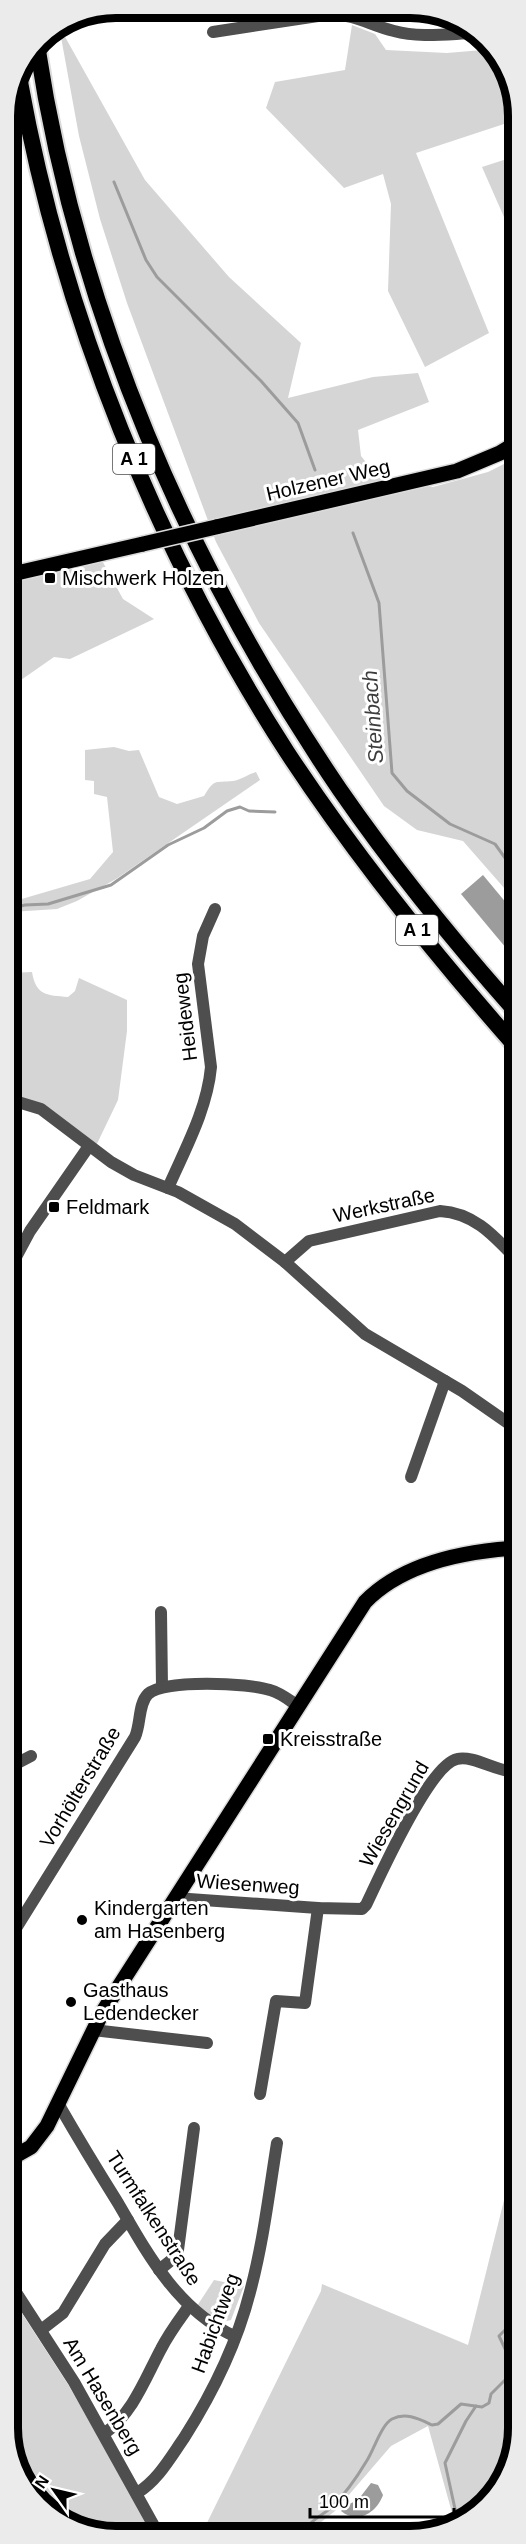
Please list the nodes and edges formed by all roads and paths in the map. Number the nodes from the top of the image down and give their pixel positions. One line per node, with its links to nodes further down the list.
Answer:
1 (305, 18): 3 (street)
2 (358, 18): 4 (street)
3 (213, 32)
4 (463, 33)
5 (39, 57): 10 (highway, A 1)
6 (22, 89): 11 (highway, A 1)
7 (508, 448): 8 (main road, Holzener Weg, bridge)
8 (18, 573)
9 (215, 909): 14 (street, Heideweg)
10 (508, 1002)
11 (508, 1037)
12 (18, 1102): 13 (street)
13 (89, 1146): 14 (street); 16 (street)
14 (168, 1188): 17 (street)
15 (508, 1251): 17 (street, Werkstraße)
16 (18, 1253)
17 (285, 1262): 18 (street)
18 (446, 1381): 19 (street); 20 (street)
19 (508, 1423)
20 (411, 1477)
21 (508, 1549): 24 (main road)
22 (161, 1612): 23 (street)
23 (162, 1687): 24 (street); 30 (street, Vorhölterstraße)
24 (298, 1706): 28 (main road)
25 (31, 1756): 26 (street)
26 (18, 1763)
27 (508, 1772): 29 (street, Wiesengrund)
28 (175, 1898): 29 (street, Wiesenweg); 31 (main road)
29 (318, 1908): 33 (street)
30 (18, 1925)
31 (93, 2030): 32 (street); 34 (main road)
32 (207, 2043)
33 (260, 2094)
34 (59, 2105): 37 (main road); 38 (street, Turmfalkenstraße)
35 (194, 2128): 39 (street)
36 (276, 2143): 43 (street, Habichtweg)
37 (18, 2154)
38 (128, 2220): 39 (street, Turmfalkenstraße); 42 (street)
39 (159, 2270): 41 (street, Turmfalkenstraße)
40 (18, 2295): 42 (street, Am Hasenberg)
41 (189, 2306): 43 (street, Turmfalkenstraße); 44 (street)
42 (41, 2330): 44 (street, Am Hasenberg)
43 (234, 2336): 45 (street, Habichtweg)
44 (105, 2433): 45 (street, Am Hasenberg)
45 (137, 2493): 46 (street, Am Hasenberg)
46 (154, 2526)

